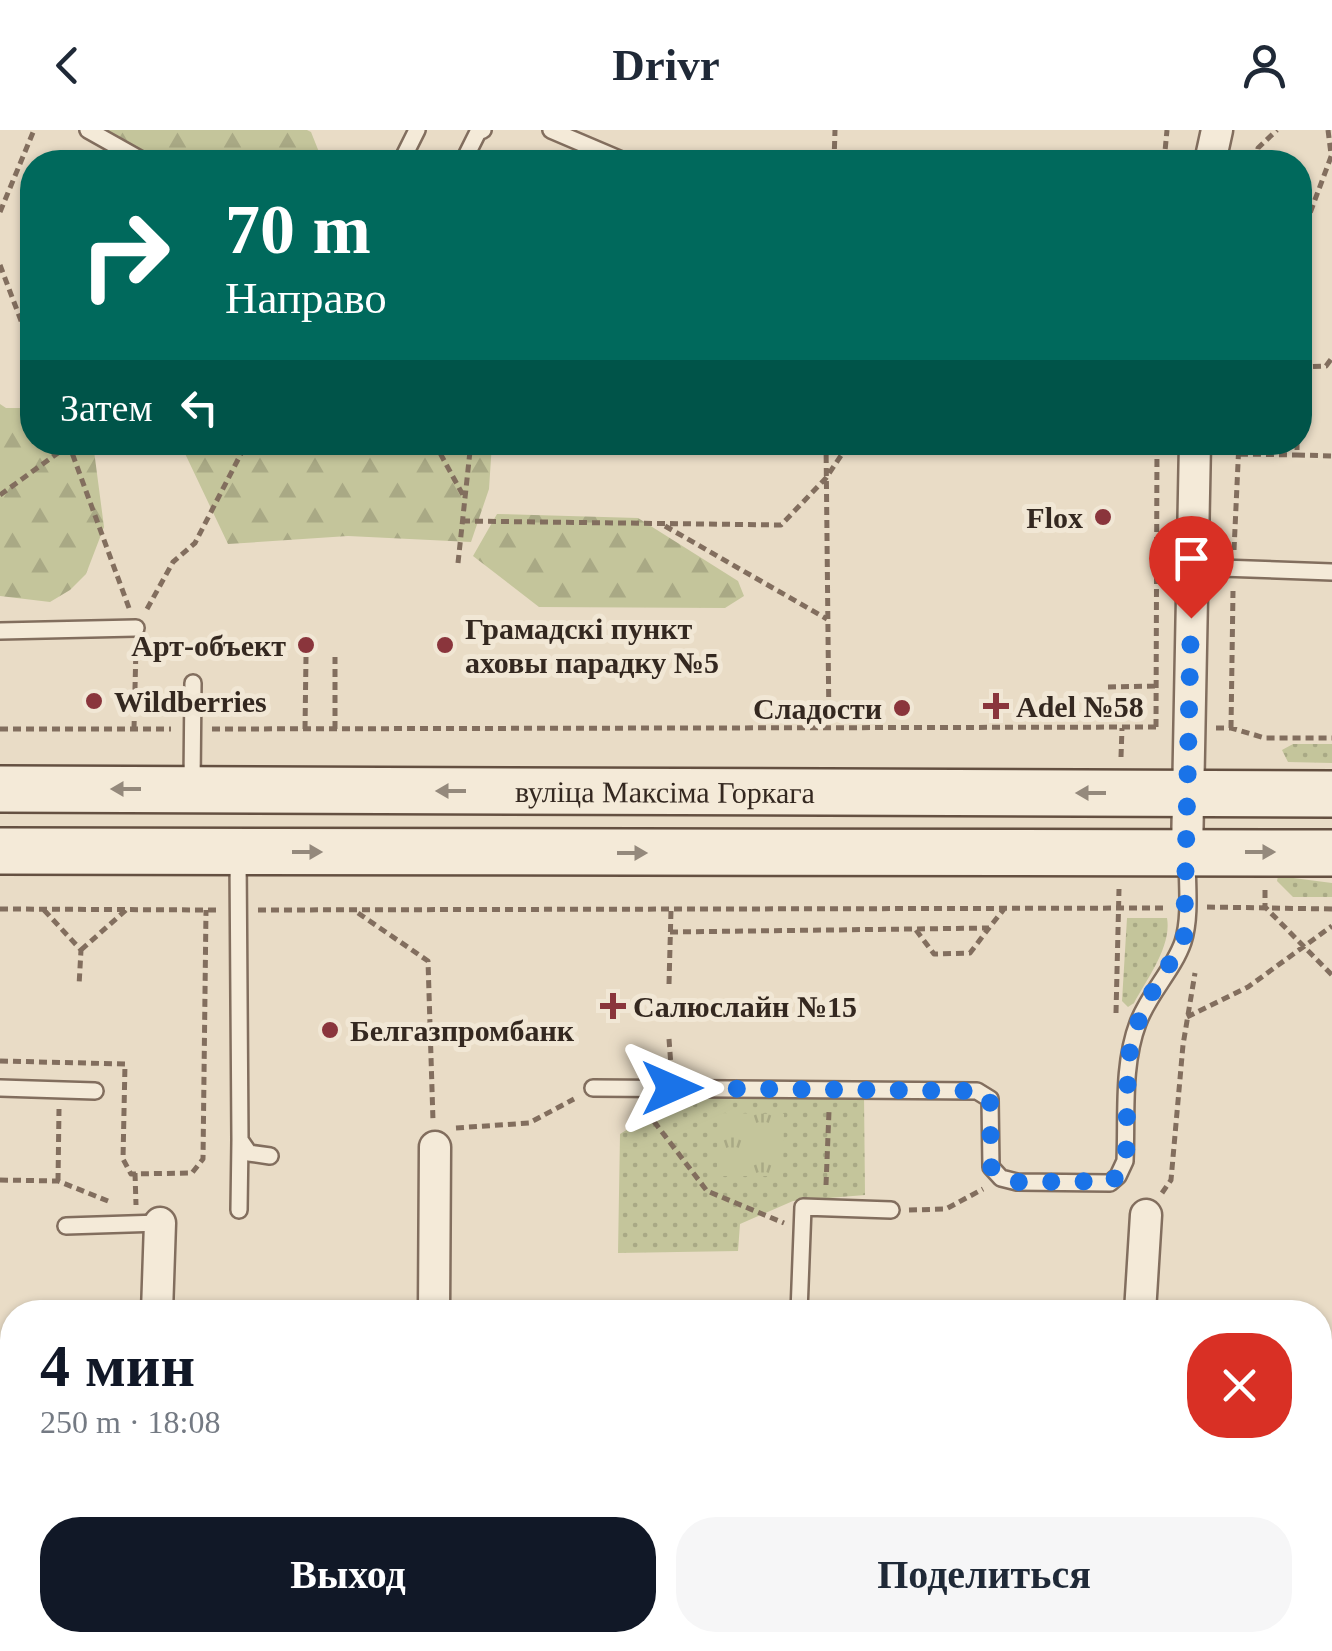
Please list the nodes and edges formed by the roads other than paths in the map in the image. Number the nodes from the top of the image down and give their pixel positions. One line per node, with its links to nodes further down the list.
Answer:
1 (88, 130): 4 (lane)
2 (484, 130): 5 (lane)
3 (550, 130): 6 (lane)
4 (124, 150)
5 (468, 150)
6 (598, 150)
7 (1194, 455): 8 (street)
8 (1192, 568): 9 (lane); 15 (street)
9 (1332, 572)
10 (136, 628): 11 (lane)
11 (0, 632)
12 (192, 683): 14 (lane)
13 (0, 789): 14 (main road, вуліца Максіма Горкага, one-way to 13)
14 (192, 790): 15 (main road, вуліца Максіма Горкага, one-way to 14)
15 (1188, 794): 16 (main road, вуліца Максіма Горкага); 20 (street)
16 (1332, 794)
17 (0, 851): 18 (main road, вуліца Максіма Горкага)
18 (238, 852): 20 (main road, вуліца Максіма Горкага, one-way to 20); 25 (lane)
19 (1332, 852): 20 (main road, вуліца Максіма Горкага, one-way to 19)
20 (1187, 853): 22 (lane)
21 (0, 1088): 23 (lane)
22 (593, 1088)
23 (95, 1091)
24 (442, 1138): 33 (street)
25 (240, 1140): 26 (lane); 27 (lane)
26 (270, 1156)
27 (239, 1210)
28 (891, 1210): 34 (lane)
29 (1146, 1215): 35 (street)
30 (160, 1223): 31 (lane); 32 (street)
31 (66, 1226)
32 (158, 1300)
33 (435, 1300)
34 (799, 1300)
35 (1141, 1300)

